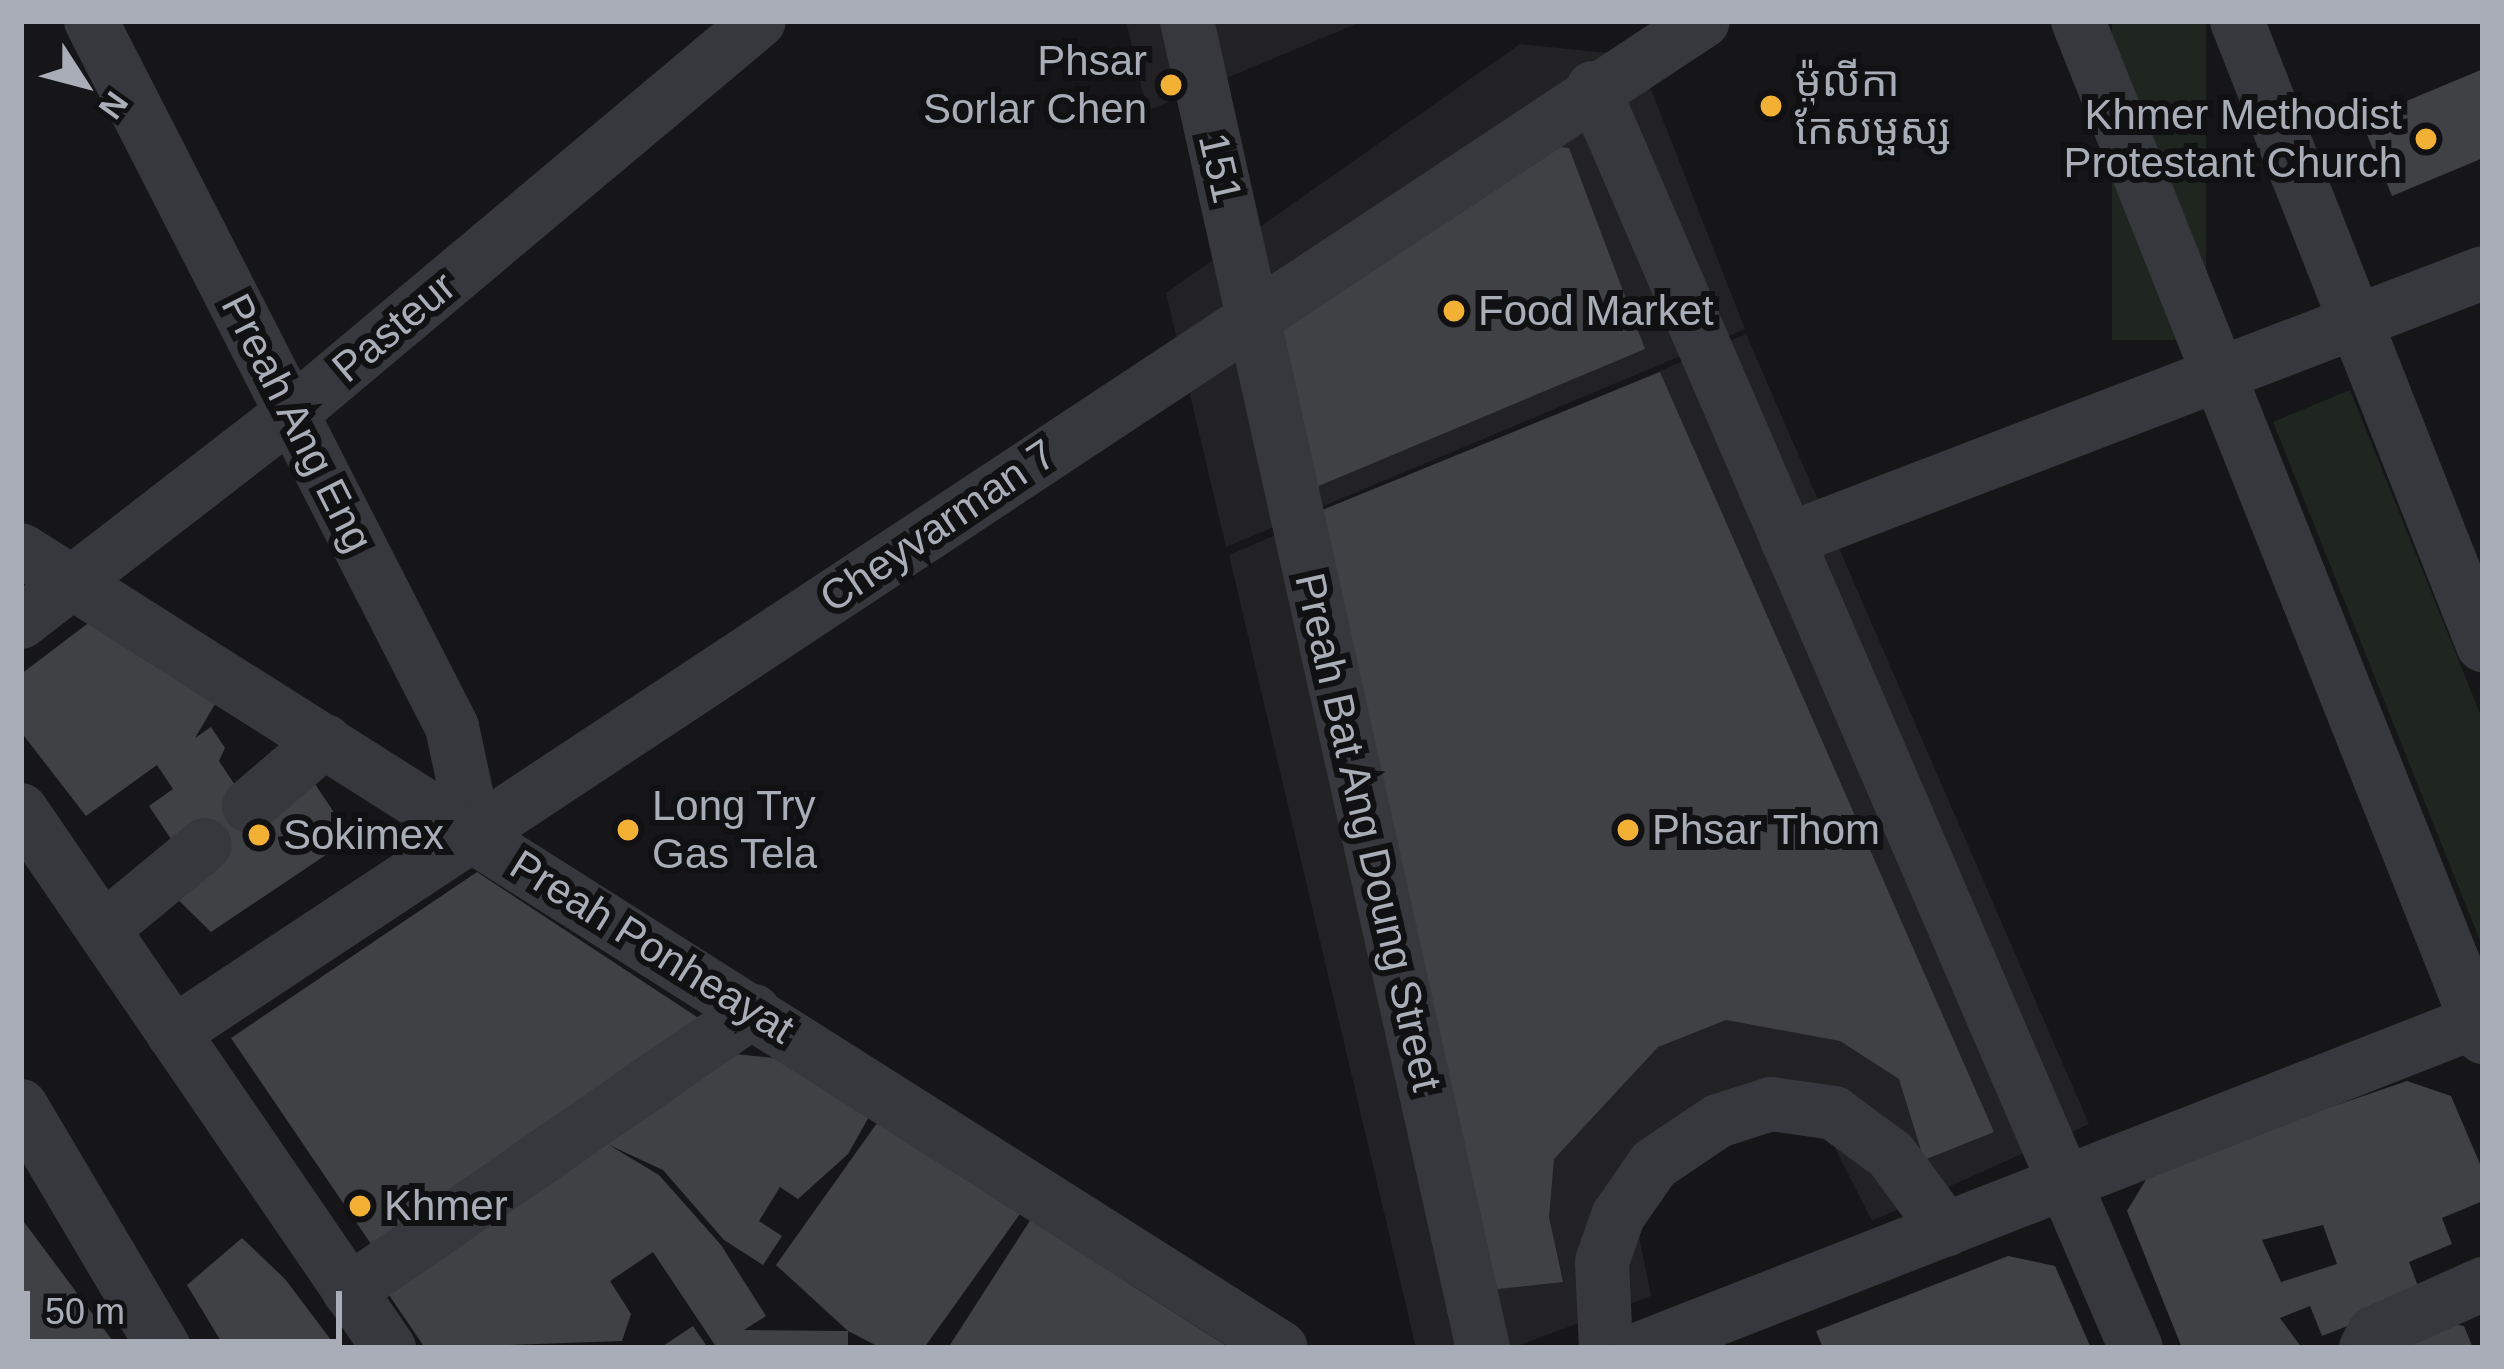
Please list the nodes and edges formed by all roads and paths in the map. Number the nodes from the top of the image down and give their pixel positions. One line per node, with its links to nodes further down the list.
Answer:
1 (91, 21): 12 (street, Preah Ang Eng)
2 (759, 21): 12 (street, Pasteur)
3 (1187, 21): 9 (street, 151)
4 (1703, 21): 7 (street, Cheyvarman 7)
5 (2078, 21): 11 (street)
6 (2237, 21): 10 (street)
7 (1593, 88): 9 (street, Cheyvarman 7); 13 (street)
8 (2483, 273): 10 (street)
9 (1252, 316): 21 (street, Cheyvarman 7); 35 (street, Preah Bat Ang Doung Street)
10 (2356, 322): 11 (street); 17 (street)
11 (2219, 374): 13 (street); 25 (street)
12 (293, 412): 15 (street, Pasteur); 21 (street, Preah Ang Eng)
13 (1786, 540): 28 (street)
14 (21, 550): 15 (street, Preah Ponheayat)
15 (74, 585): 16 (street, Pasteur); 18 (street, Preah Ponheayat)
16 (21, 622)
17 (2483, 645)
18 (325, 741): 19 (street); 21 (street, Preah Ponheayat)
19 (249, 806)
20 (21, 811): 23 (street)
21 (475, 835): 24 (street, Preah Ponheayat); 26 (street, Cheyvarman 7)
22 (205, 845): 23 (street)
23 (103, 929): 26 (street)
24 (754, 1012): 31 (street); 34 (street, Preah Ponheayat)
25 (2481, 1026): 28 (street)
26 (173, 1033): 31 (street)
27 (21, 1106): 32 (street)
28 (2064, 1185): 29 (street); 38 (street)
29 (1946, 1230): 36 (street); 37 (street)
30 (2483, 1284): 39 (street)
31 (349, 1291): 33 (street)
32 (164, 1348)
33 (389, 1348)
34 (1281, 1348)
35 (1483, 1348)
36 (1606, 1348)
37 (1642, 1348)
38 (2136, 1348)
39 (2366, 1348)

